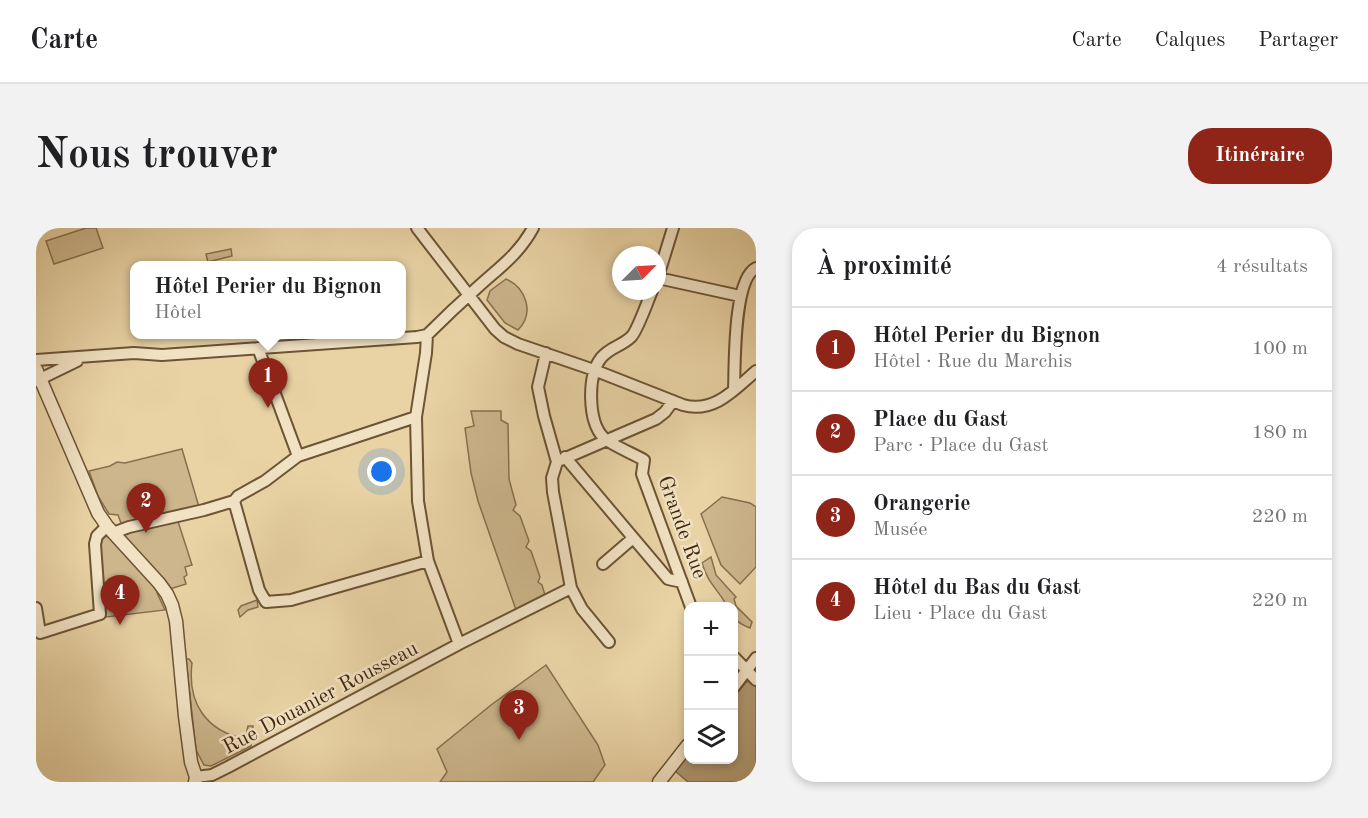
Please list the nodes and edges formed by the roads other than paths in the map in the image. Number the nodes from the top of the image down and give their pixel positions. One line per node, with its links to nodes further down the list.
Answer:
1 (417, 228): 7 (street)
2 (533, 228): 7 (street)
3 (673, 228): 4 (street)
4 (666, 250)
5 (756, 268): 8 (street)
6 (666, 281): 8 (street)
7 (469, 295): 10 (street); 14 (street)
8 (740, 296): 20 (street)
9 (648, 300): 17 (street)
10 (427, 335): 11 (street); 22 (street)
11 (406, 338)
12 (388, 339): 13 (street)
13 (258, 348): 15 (street); 24 (street)
14 (546, 353): 17 (street); 25 (street)
15 (83, 358): 16 (street); 19 (street)
16 (36, 360)
17 (594, 370): 21 (street); 23 (street)
18 (756, 371): 20 (street)
19 (37, 376): 27 (street)
20 (734, 390): 21 (street)
21 (673, 401): 23 (street)
22 (416, 417): 24 (street); 29 (street)
23 (605, 440): 25 (street); 31 (street, Grande Rue)
24 (298, 456): 26 (street)
25 (561, 460): 28 (street); 32 (street)
26 (234, 501): 27 (street); 29 (street)
27 (110, 529): 34 (street); 43 (street)
28 (632, 539): 30 (street); 31 (street)
29 (428, 561): 36 (street)
30 (603, 564)
31 (682, 582): 33 (street, Grande Rue)
32 (571, 588): 35 (street); 36 (street, Rue Douanier Rousseau)
33 (690, 602)
34 (36, 608)
35 (609, 642)
36 (459, 644): 43 (street, Rue Douanier Rousseau)
37 (756, 658): 39 (street)
38 (738, 661): 39 (street)
39 (746, 669): 40 (street); 41 (street)
40 (756, 680)
41 (738, 681)
42 (684, 750): 44 (street)
43 (196, 780)
44 (659, 782)

